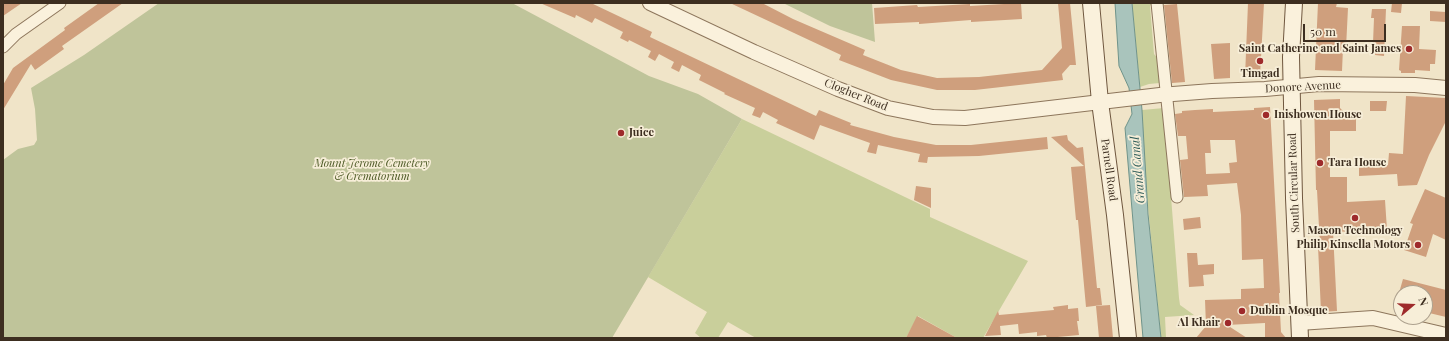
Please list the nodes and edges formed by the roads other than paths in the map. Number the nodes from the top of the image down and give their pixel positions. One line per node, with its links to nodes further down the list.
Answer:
1 (60, 3): 6 (street)
2 (650, 3): 10 (street, Clogher Road)
3 (1091, 3): 10 (main road, Parnell Road)
4 (1157, 3): 9 (street)
5 (1294, 3): 7 (main road, South Circular Road)
6 (3, 47)
7 (1292, 86): 8 (street, Donore Avenue); 9 (street, Donore Avenue); 12 (main road, South Circular Road)
8 (1446, 88)
9 (1163, 95): 10 (street, Clogher Road); 11 (street)
10 (1105, 102): 14 (main road, Parnell Road)
11 (1177, 197)
12 (1299, 330): 13 (street)
13 (1446, 335)
14 (1128, 338)

